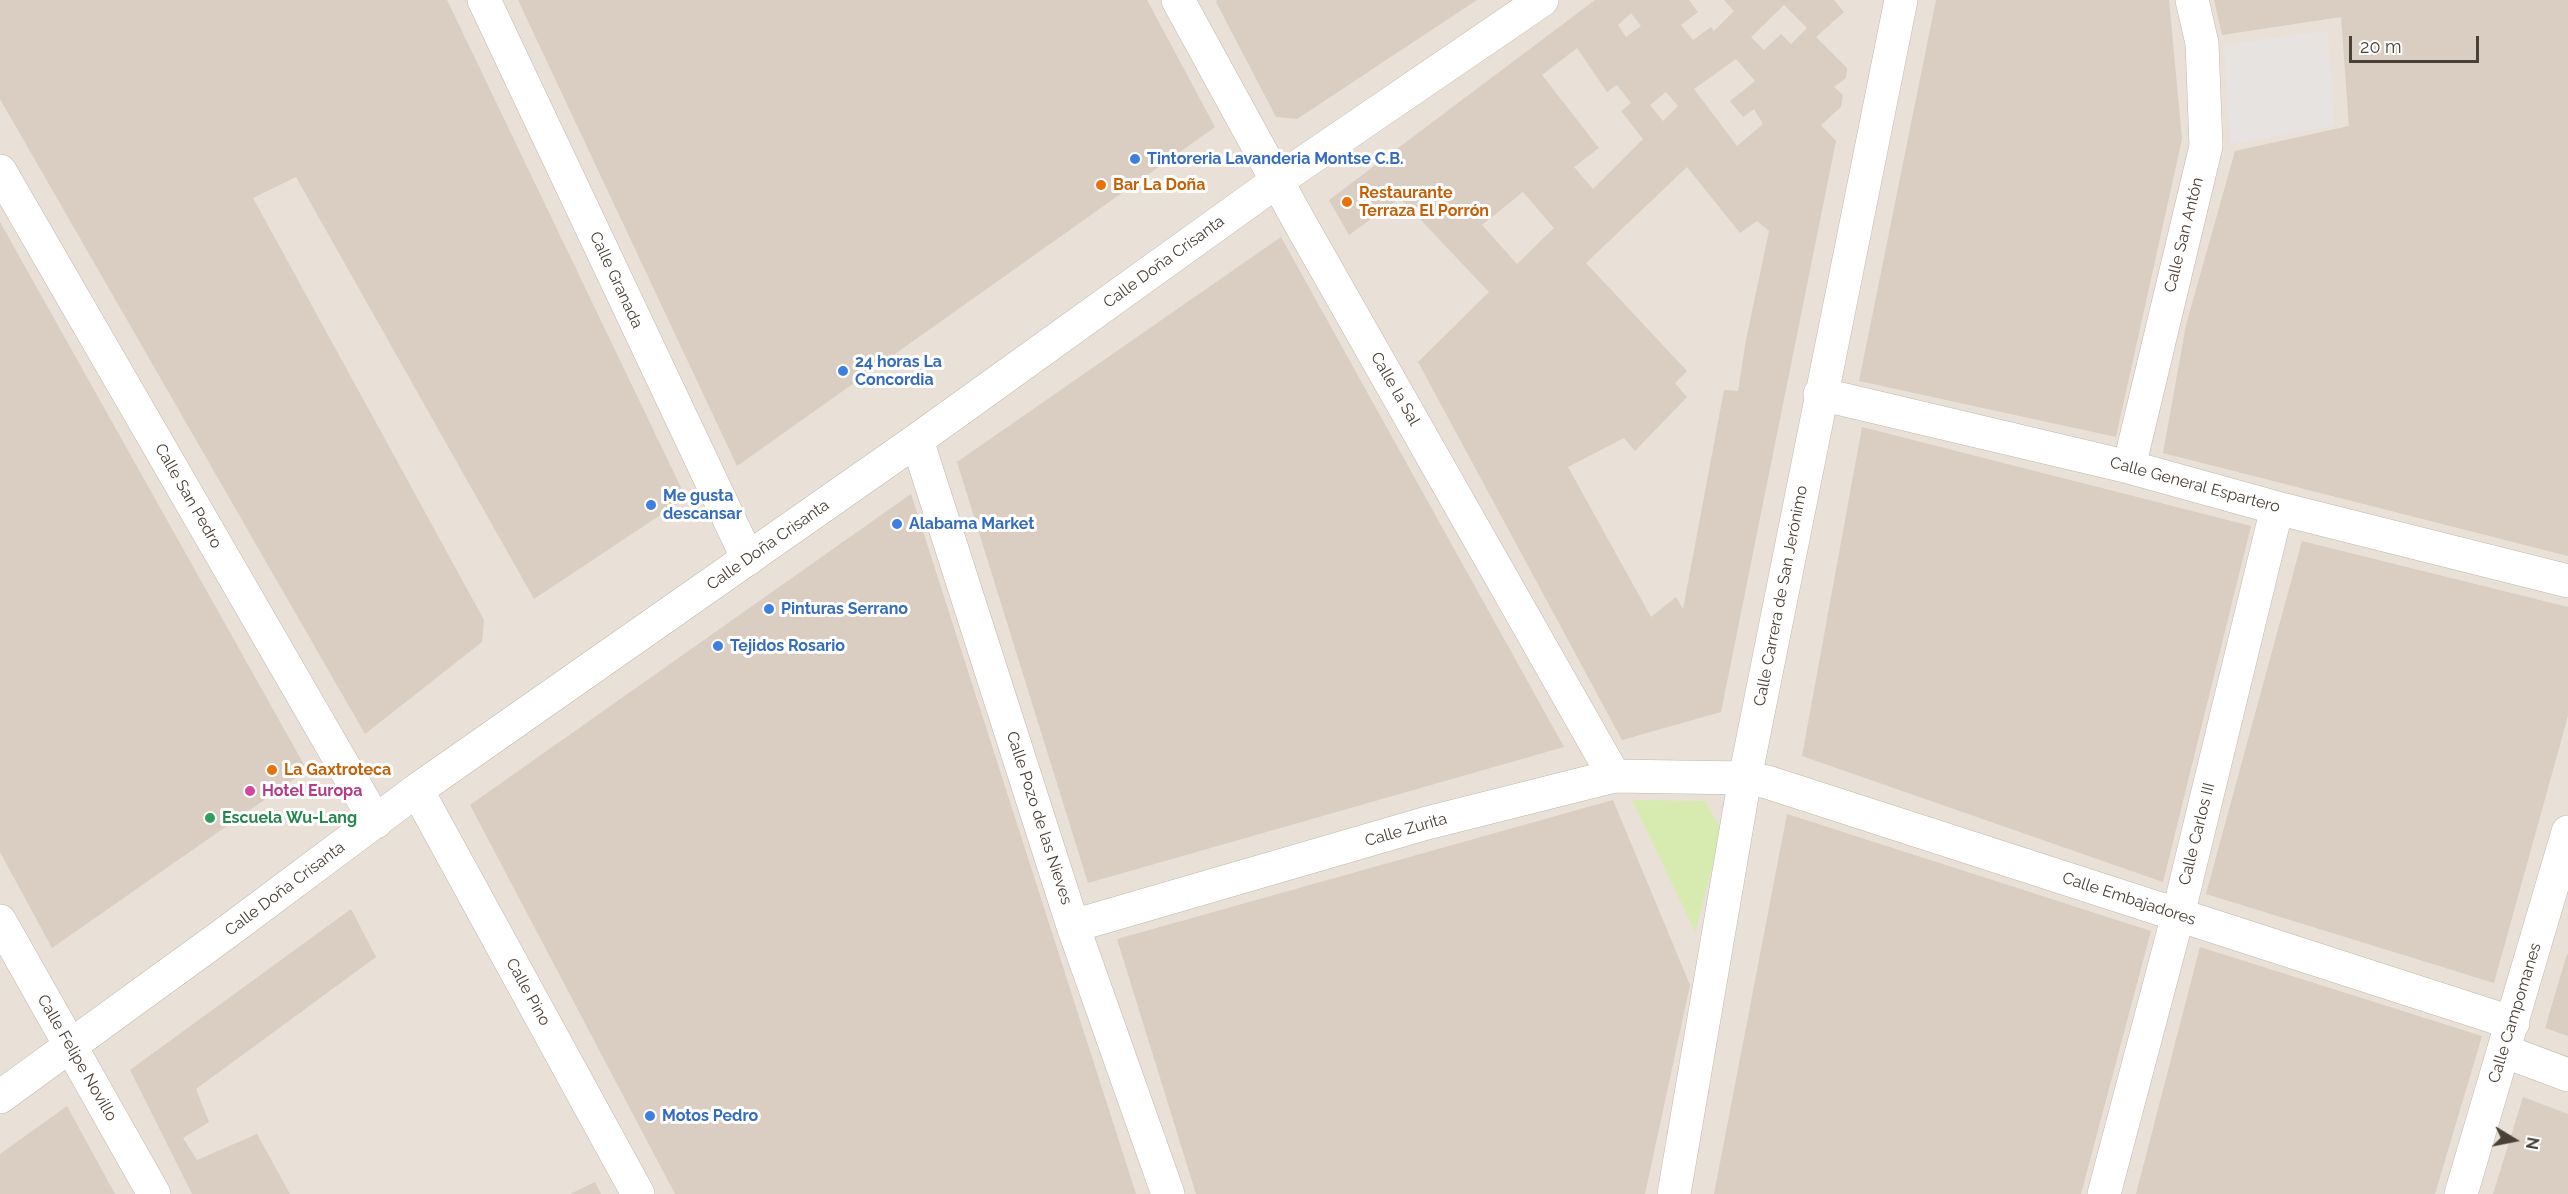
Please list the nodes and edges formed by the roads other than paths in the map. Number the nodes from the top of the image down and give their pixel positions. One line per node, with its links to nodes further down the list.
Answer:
1 (483, 0): 12 (street, Calle Granada)
2 (1178, 0): 7 (street, Calle la Sal)
3 (1542, 0): 7 (street, Calle Doña Crisanta)
4 (1900, 0): 8 (street, Calle Carrera de San Jerónimo)
5 (2192, 0): 10 (street, Calle San Antón)
6 (0, 171): 17 (street, Calle San Pedro)
7 (1277, 181): 9 (street, Calle Doña Crisanta); 14 (street, Calle la Sal)
8 (1820, 394): 10 (street, Calle General Espartero); 15 (street, Calle Carrera de San Jerónimo)
9 (917, 440): 12 (street, Calle Doña Crisanta); 21 (street, Calle Pozo de las Nieves)
10 (2129, 466): 11 (street, Calle General Espartero)
11 (2277, 508): 13 (street, Calle General Espartero); 19 (street, Calle Carlos III)
12 (748, 559): 16 (street, Calle Doña Crisanta)
13 (2568, 581)
14 (1614, 776): 15 (street, Calle Zurita); 21 (street, Calle Zurita)
15 (1745, 778): 19 (street, Calle Embajadores); 29 (street, Calle Carrera de San Jerónimo)
16 (417, 790): 17 (street, Calle Doña Crisanta); 27 (street, Calle Pino)
17 (375, 822): 23 (street, Calle Doña Crisanta)
18 (2568, 832): 22 (street, Calle Campomanes)
19 (2178, 915): 22 (street, Calle Embajadores); 30 (street, Calle Carlos III)
20 (0, 921): 23 (street, Calle Felipe Novillo)
21 (1073, 926): 28 (street, Calle Pozo de las Nieves)
22 (2508, 1037): 24 (street, Calle Embajadores); 31 (street, Calle Campomanes)
23 (70, 1047): 25 (street, Calle Doña Crisanta); 26 (street, Calle Felipe Novillo)
24 (2568, 1075)
25 (0, 1097)
26 (154, 1194)
27 (638, 1194)
28 (1168, 1194)
29 (1674, 1194)
30 (2104, 1194)
31 (2461, 1194)

